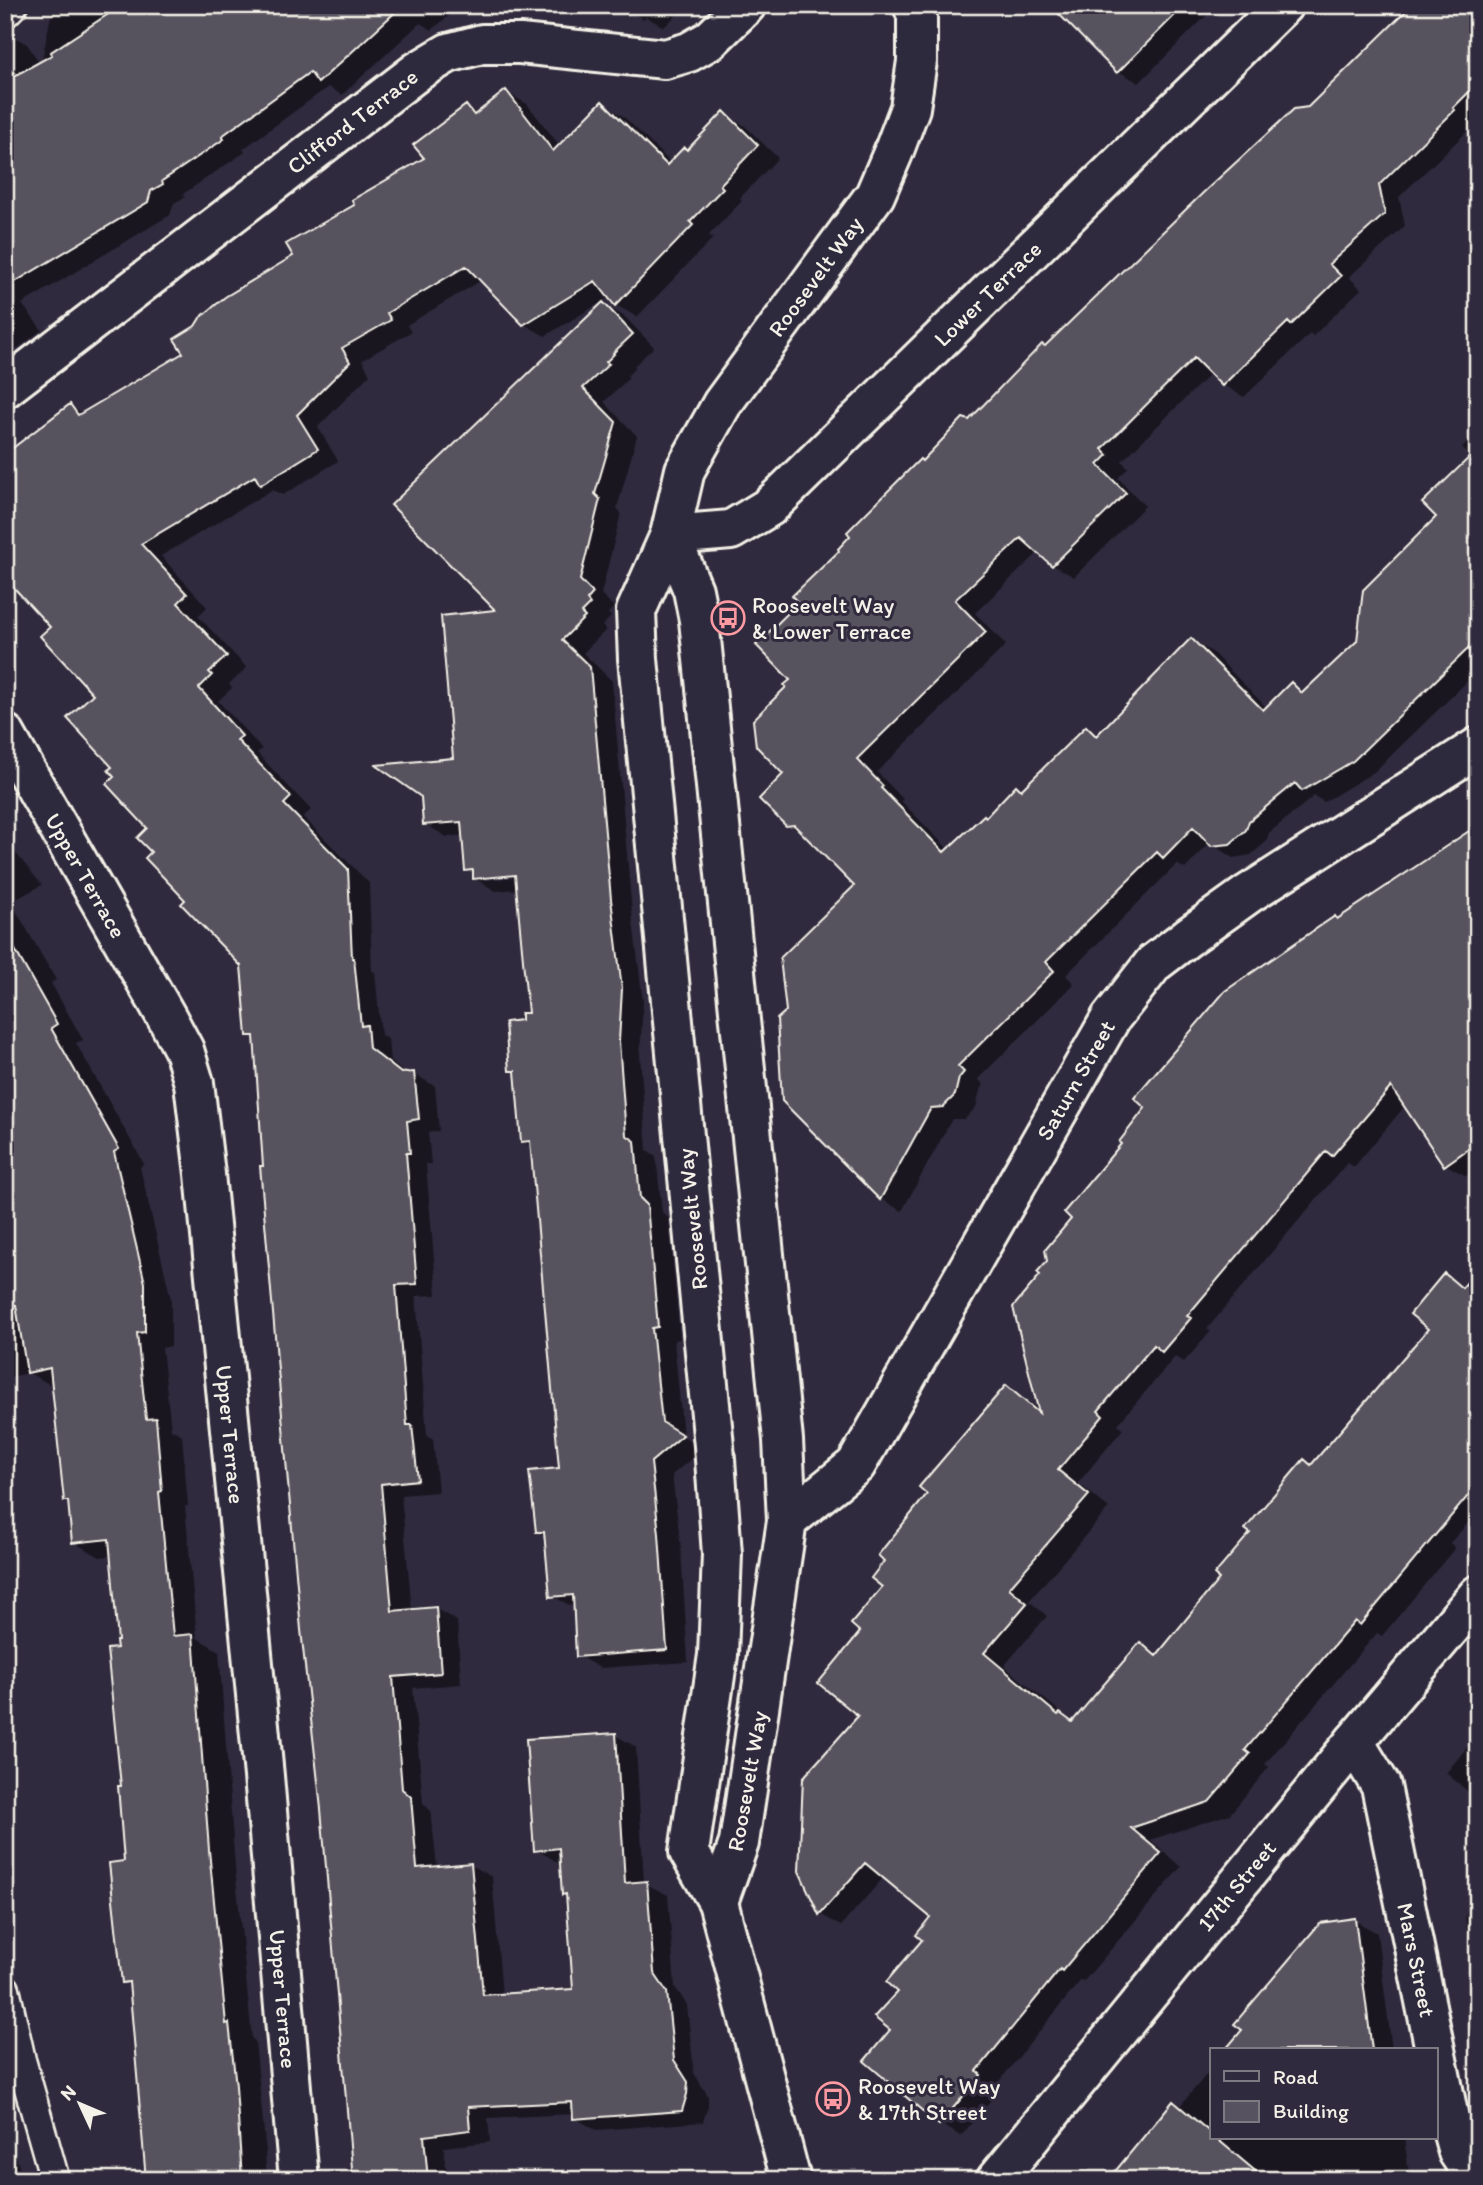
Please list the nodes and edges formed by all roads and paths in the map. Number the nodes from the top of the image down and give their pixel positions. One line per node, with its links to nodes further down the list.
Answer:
1 (13, 5): 5 (lane)
2 (746, 5): 6 (street, Clifford Terrace)
3 (913, 5): 7 (street, Roosevelt Way)
4 (1283, 5): 7 (street, Lower Terrace)
5 (5, 13)
6 (5, 388)
7 (670, 534): 10 (street, Roosevelt Way); 13 (street, Roosevelt Way)
8 (5, 734): 18 (street, Upper Terrace)
9 (1478, 747): 10 (street, Saturn Street)
10 (787, 1521): 13 (street, Roosevelt Way)
11 (1478, 1595): 12 (street, 17th Street)
12 (1354, 1742): 15 (street, Mars Street); 20 (street, 17th Street)
13 (718, 1902): 19 (street, Roosevelt Way)
14 (5, 1989): 17 (lane)
15 (1435, 2048)
16 (1438, 2064): 21 (street, Mars Street)
17 (55, 2180)
18 (299, 2180)
19 (791, 2180)
20 (996, 2180)
21 (1477, 2180)

